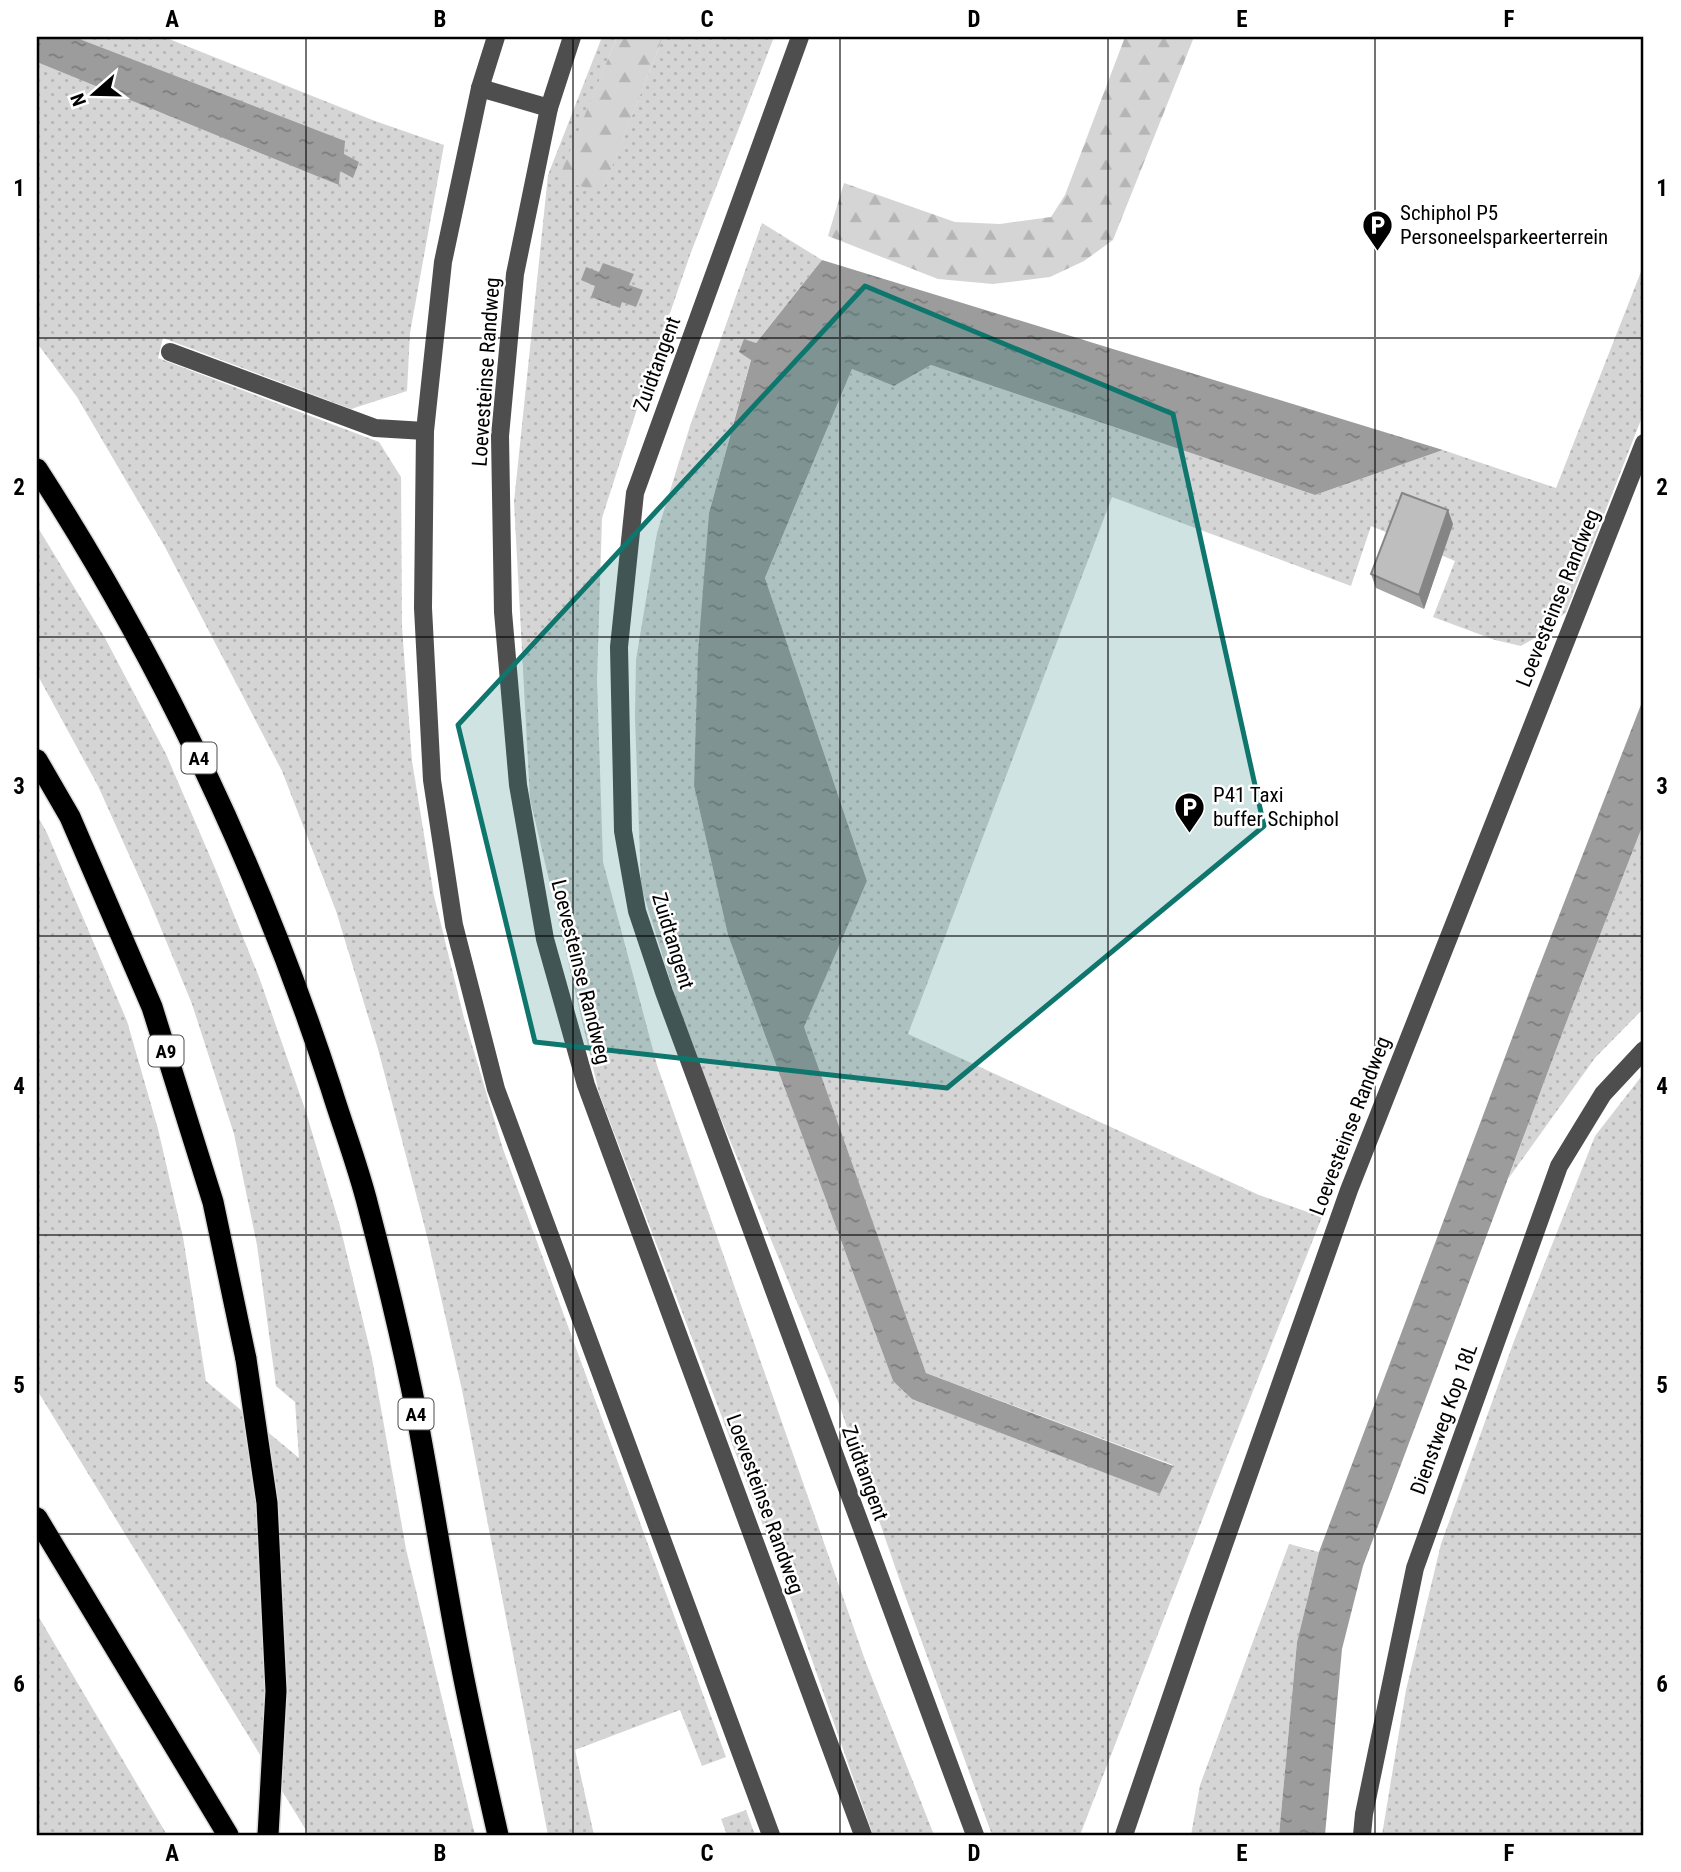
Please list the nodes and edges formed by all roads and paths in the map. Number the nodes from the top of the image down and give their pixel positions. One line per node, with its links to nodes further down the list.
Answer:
1 (496, 37): 4 (street)
2 (572, 37): 5 (street, Loevesteinse Randweg)
3 (800, 37): 18 (street, Zuidtangent)
4 (480, 89): 5 (street); 7 (street)
5 (549, 108): 17 (street, Loevesteinse Randweg)
6 (170, 352): 7 (street)
7 (425, 431): 16 (street)
8 (1644, 443): 19 (street, Loevesteinse Randweg)
9 (37, 469): 15 (highway, A4)
10 (37, 760): 14 (highway, A9, bridge)
11 (1644, 1050): 20 (street, Dienstweg Kop 18L)
12 (37, 1518): 13 (highway)
13 (228, 1835)
14 (268, 1835)
15 (498, 1835)
16 (771, 1835)
17 (863, 1835)
18 (975, 1835)
19 (1124, 1835)
20 (1362, 1835)

